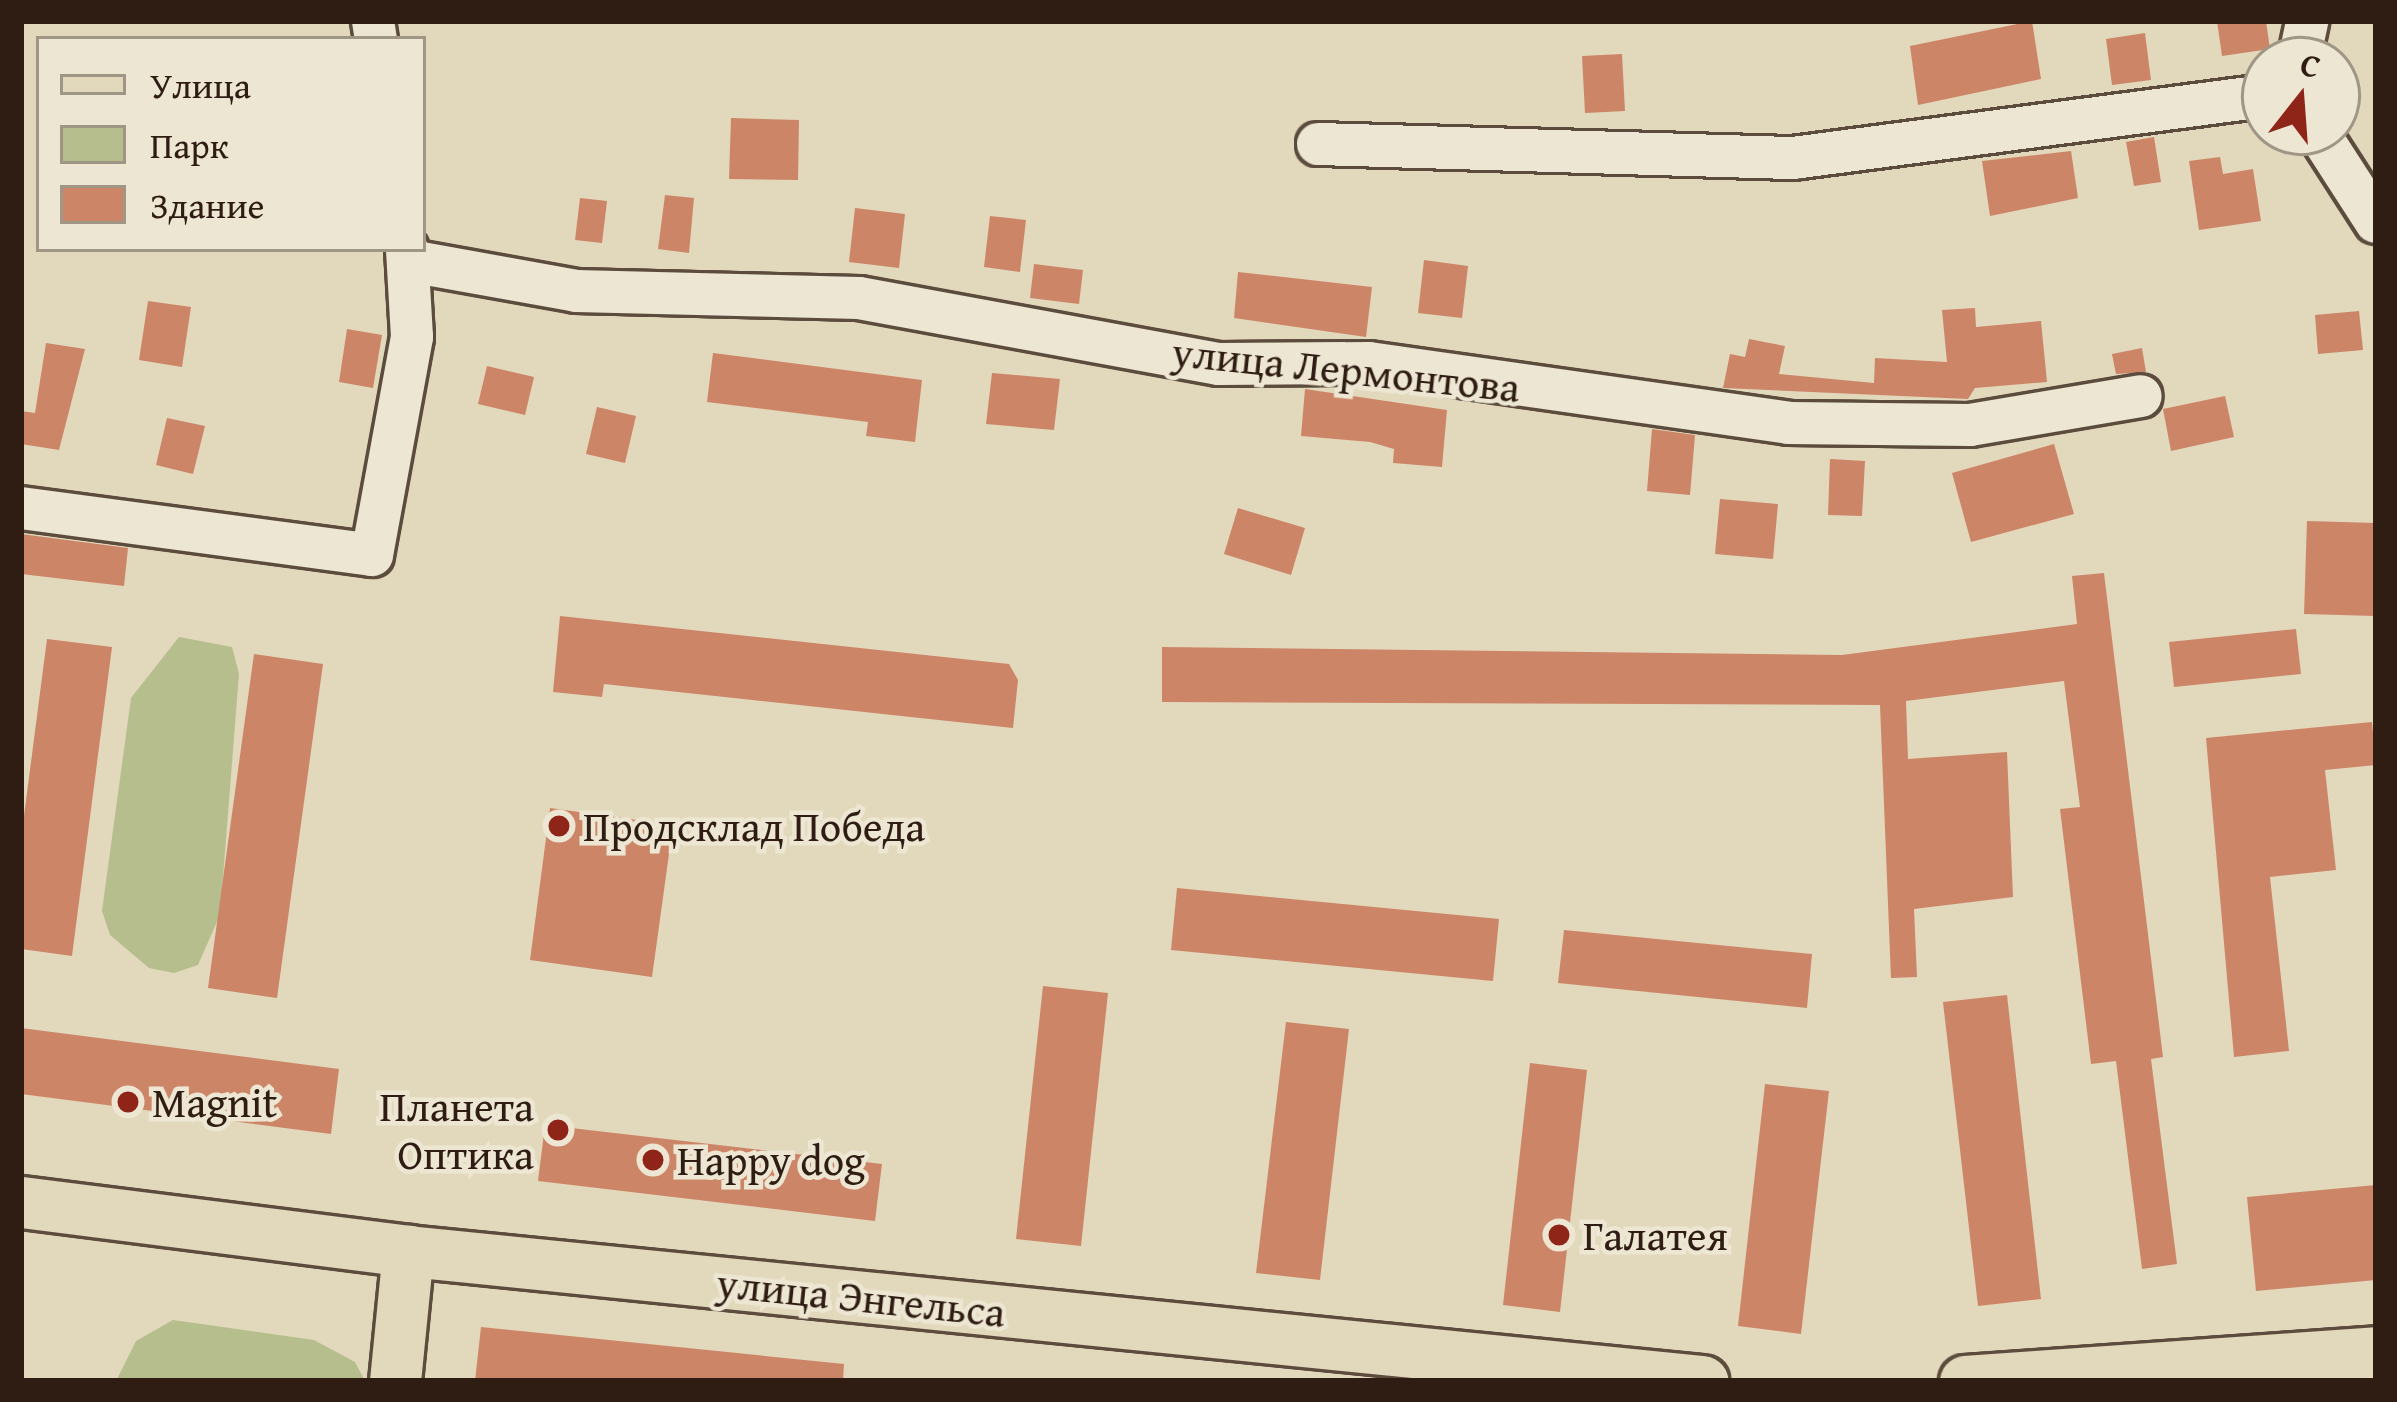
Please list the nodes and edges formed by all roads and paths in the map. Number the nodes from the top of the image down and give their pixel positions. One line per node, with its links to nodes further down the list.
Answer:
1 (2241, 99): 2 (street)
2 (1318, 144)
3 (2333, 156): 4 (street)
4 (2376, 222)
5 (408, 255): 6 (street, улица Лермонтова); 7 (street)
6 (2141, 396)
7 (21, 508)
8 (21, 1202): 9 (main road, улица Энгельса)
9 (408, 1251): 11 (main road); 12 (main road, улица Энгельса)
10 (2376, 1352): 13 (main road)
11 (395, 1381)
12 (1702, 1381)
13 (1965, 1381)

